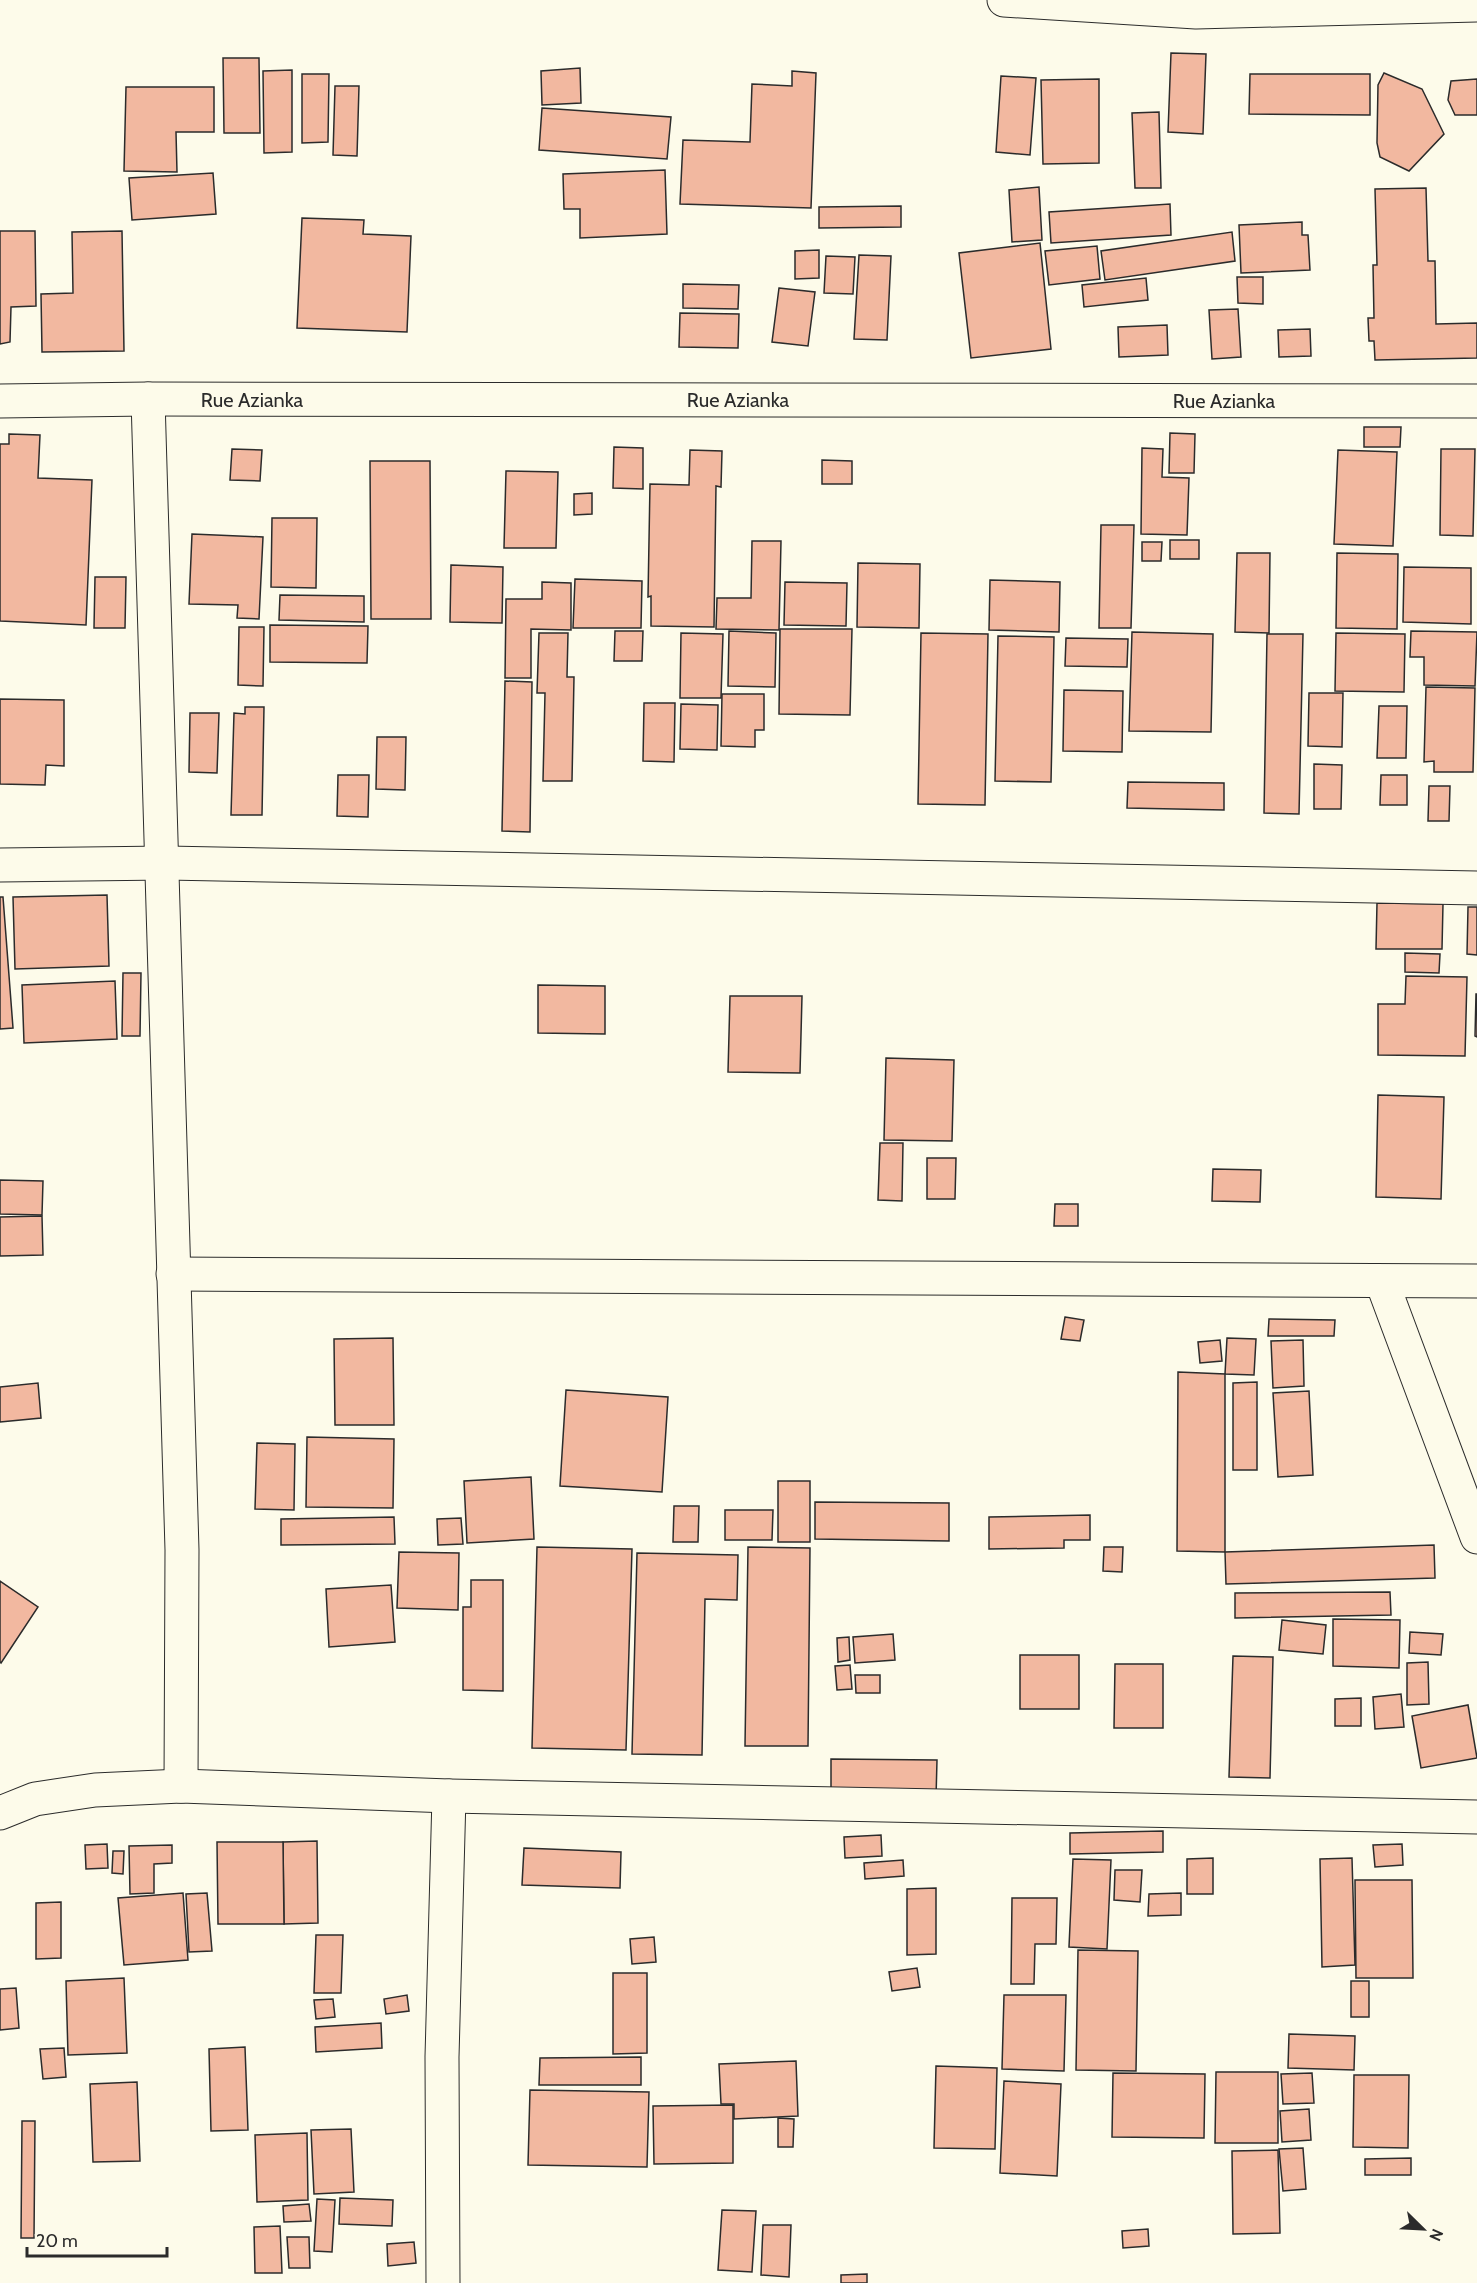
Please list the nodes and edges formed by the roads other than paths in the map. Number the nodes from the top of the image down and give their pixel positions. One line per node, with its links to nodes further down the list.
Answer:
1 (1004, 0): 2 (street)
2 (1477, 5)
3 (148, 399): 4 (street, Rue Azianka); 5 (street, Rue Azianka); 6 (street)
4 (0, 401)
5 (1477, 401)
6 (162, 863): 7 (street); 8 (street); 9 (street)
7 (0, 865)
8 (1477, 888)
9 (173, 1274): 11 (street); 13 (street)
10 (1477, 1281): 11 (street)
11 (1382, 1282): 12 (street)
12 (1477, 1537)
13 (181, 1786): 14 (street); 15 (street)
14 (449, 1796): 16 (street); 17 (street)
15 (0, 1813)
16 (1477, 1817)
17 (442, 2283)

